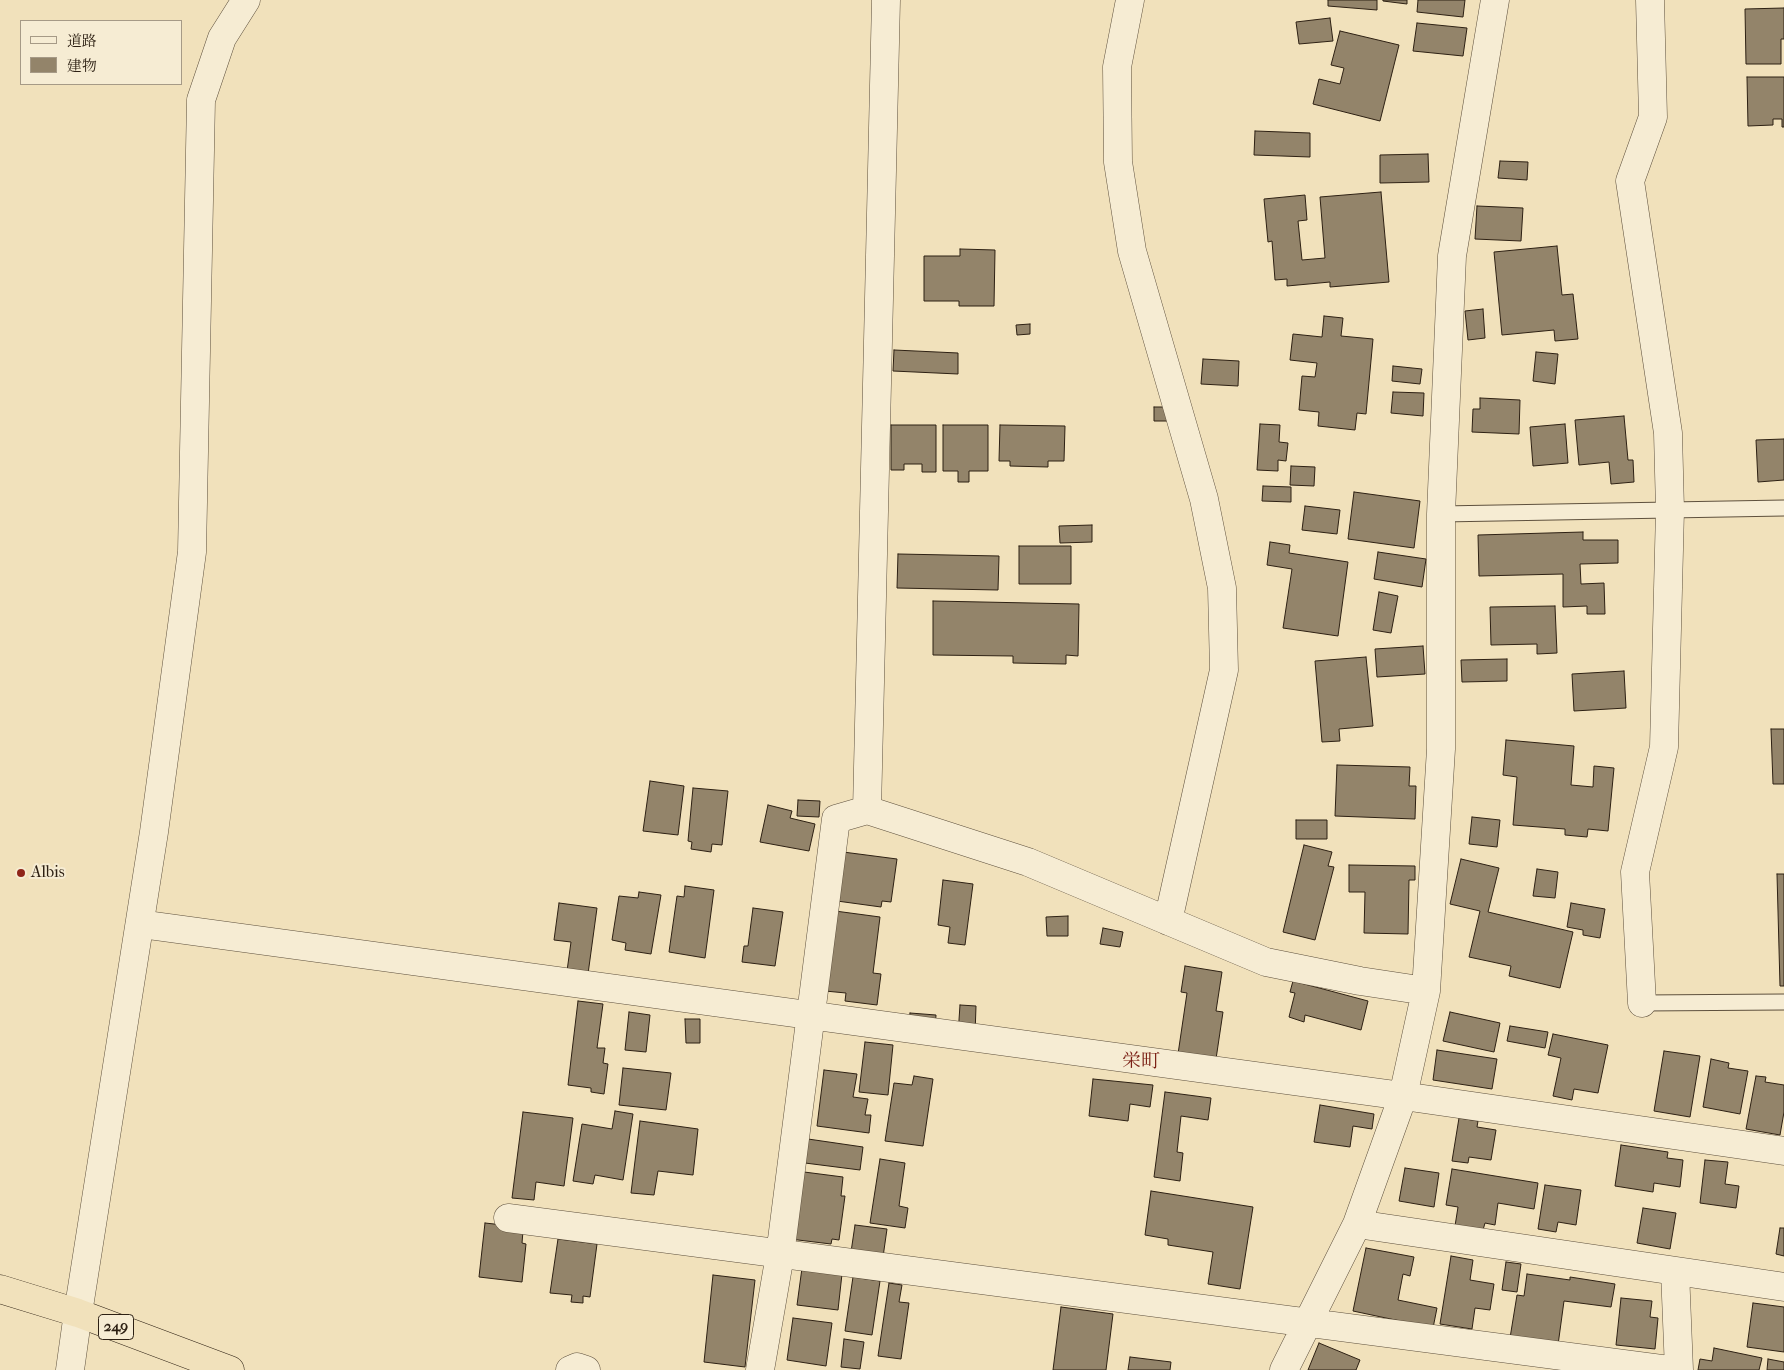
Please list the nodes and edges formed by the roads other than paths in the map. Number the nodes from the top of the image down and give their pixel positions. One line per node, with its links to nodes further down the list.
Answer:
1 (246, 0): 11 (street)
2 (886, 0): 9 (street)
3 (1130, 0): 10 (street)
4 (1495, 0): 8 (street)
5 (1650, 0): 7 (street)
6 (1784, 508): 7 (lane)
7 (1670, 510): 8 (lane); 14 (street)
8 (1441, 514): 12 (street)
9 (867, 810): 10 (street); 15 (street)
10 (1168, 921): 12 (street)
11 (140, 924): 15 (street); 24 (street)
12 (1426, 991): 16 (street)
13 (1784, 1002): 14 (lane)
14 (1642, 1003)
15 (811, 1015): 16 (street); 20 (street)
16 (1403, 1096): 17 (street); 19 (street)
17 (1784, 1151)
18 (508, 1218): 20 (street)
19 (1357, 1224): 21 (street); 25 (street)
20 (780, 1255): 25 (street); 30 (street)
21 (1675, 1271): 22 (street); 33 (street)
22 (1784, 1287)
23 (0, 1289): 24 (highway, 249)
24 (78, 1313): 26 (street); 27 (highway, 249)
25 (1309, 1322): 31 (street); 32 (street)
26 (70, 1370)
27 (230, 1370)
28 (570, 1370): 29 (street)
29 (586, 1370)
30 (760, 1370)
31 (1284, 1370)
32 (1669, 1370)
33 (1679, 1370)

